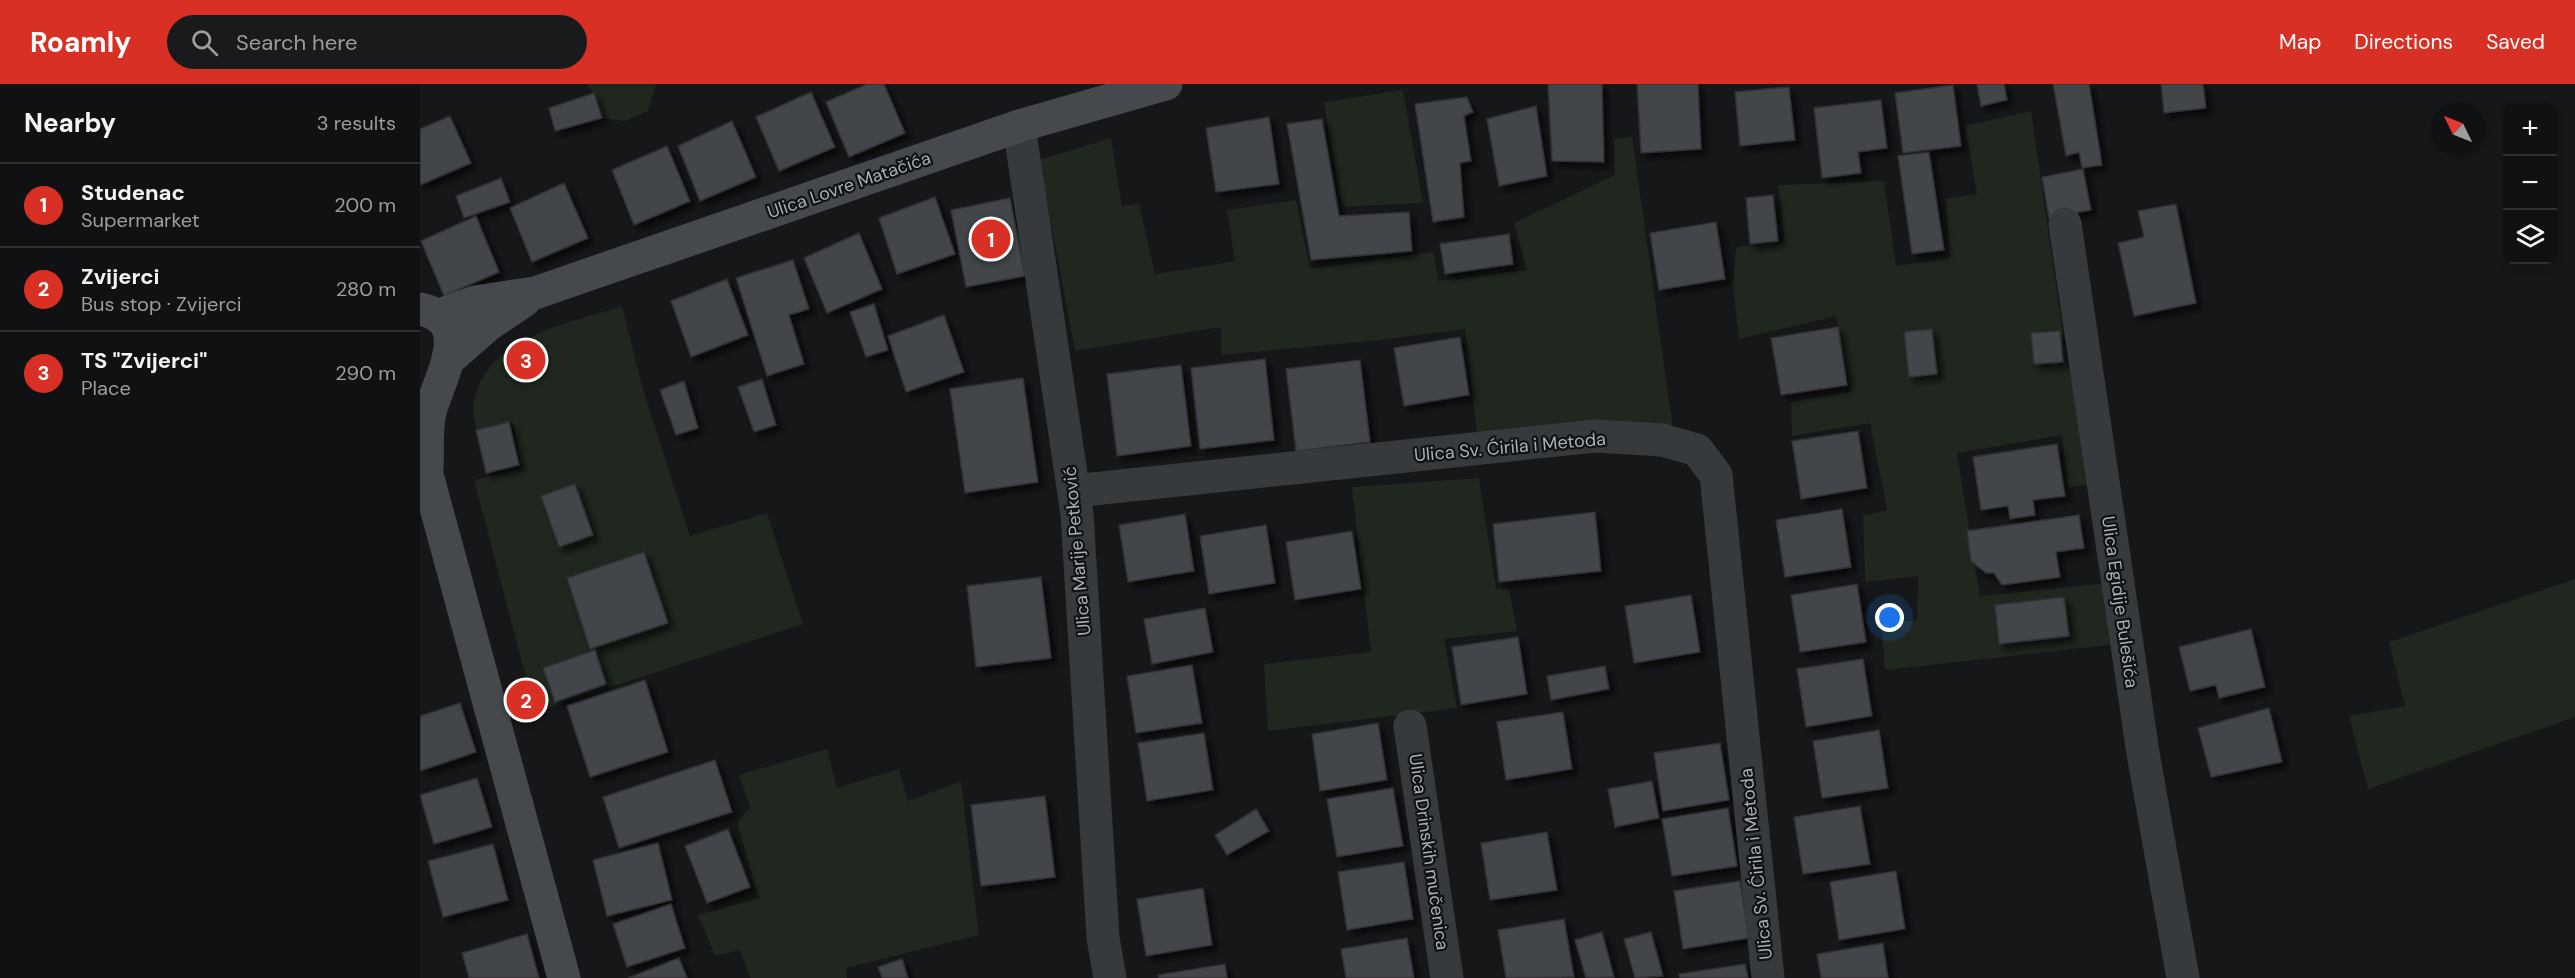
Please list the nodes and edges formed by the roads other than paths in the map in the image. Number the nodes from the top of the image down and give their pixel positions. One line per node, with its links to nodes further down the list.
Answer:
1 (1166, 84): 2 (main road, Ulica Lovre Matačića)
2 (1019, 126): 4 (main road, Ulica Lovre Matačića); 8 (street, Ulica Marije Petković)
3 (2065, 224): 14 (street, Ulica Egidije Bulešića)
4 (535, 293): 5 (main road, Ulica Lovre Matačića); 6 (main road, Ulica Lovre Matačića)
5 (426, 310): 6 (main road)
6 (438, 369): 7 (main road)
7 (424, 459): 10 (main road)
8 (1074, 491): 11 (street, Ulica Marije Petković); 13 (street, Ulica Sv. Ćirila i Metoda)
9 (1410, 726): 12 (street, Ulica Drinskih mučenica)
10 (564, 978)
11 (1110, 978)
12 (1447, 978)
13 (1768, 978)
14 (2183, 978)

